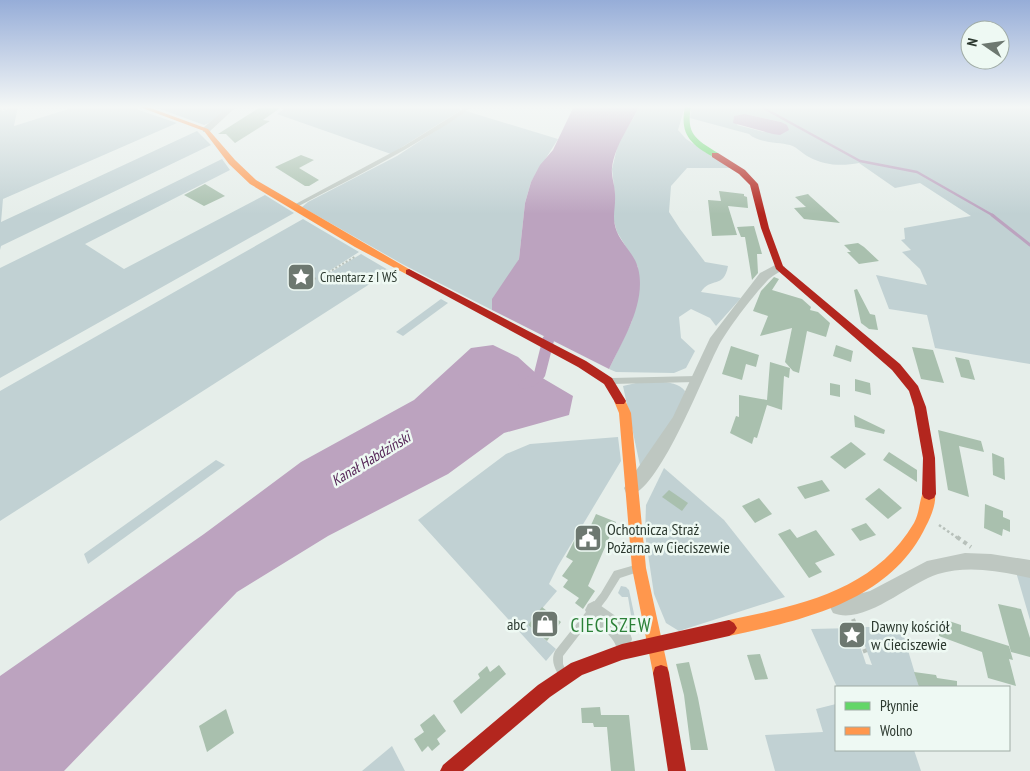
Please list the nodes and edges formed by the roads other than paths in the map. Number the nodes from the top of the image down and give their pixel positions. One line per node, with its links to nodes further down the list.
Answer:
1 (216, 142): 4 (street)
2 (415, 142): 4 (lane)
3 (696, 142): 5 (street)
4 (293, 207): 7 (street)
5 (779, 268): 6 (street); 11 (street)
6 (696, 379): 7 (lane); 8 (street)
7 (608, 381): 8 (street)
8 (632, 488): 9 (street)
9 (639, 568): 12 (lane); 14 (street)
10 (1030, 569): 11 (street)
11 (824, 605): 14 (street)
12 (594, 610): 13 (street); 15 (lane)
13 (623, 638)
14 (656, 645): 15 (street); 17 (street)
15 (564, 676): 16 (street)
16 (450, 771)
17 (677, 771)

